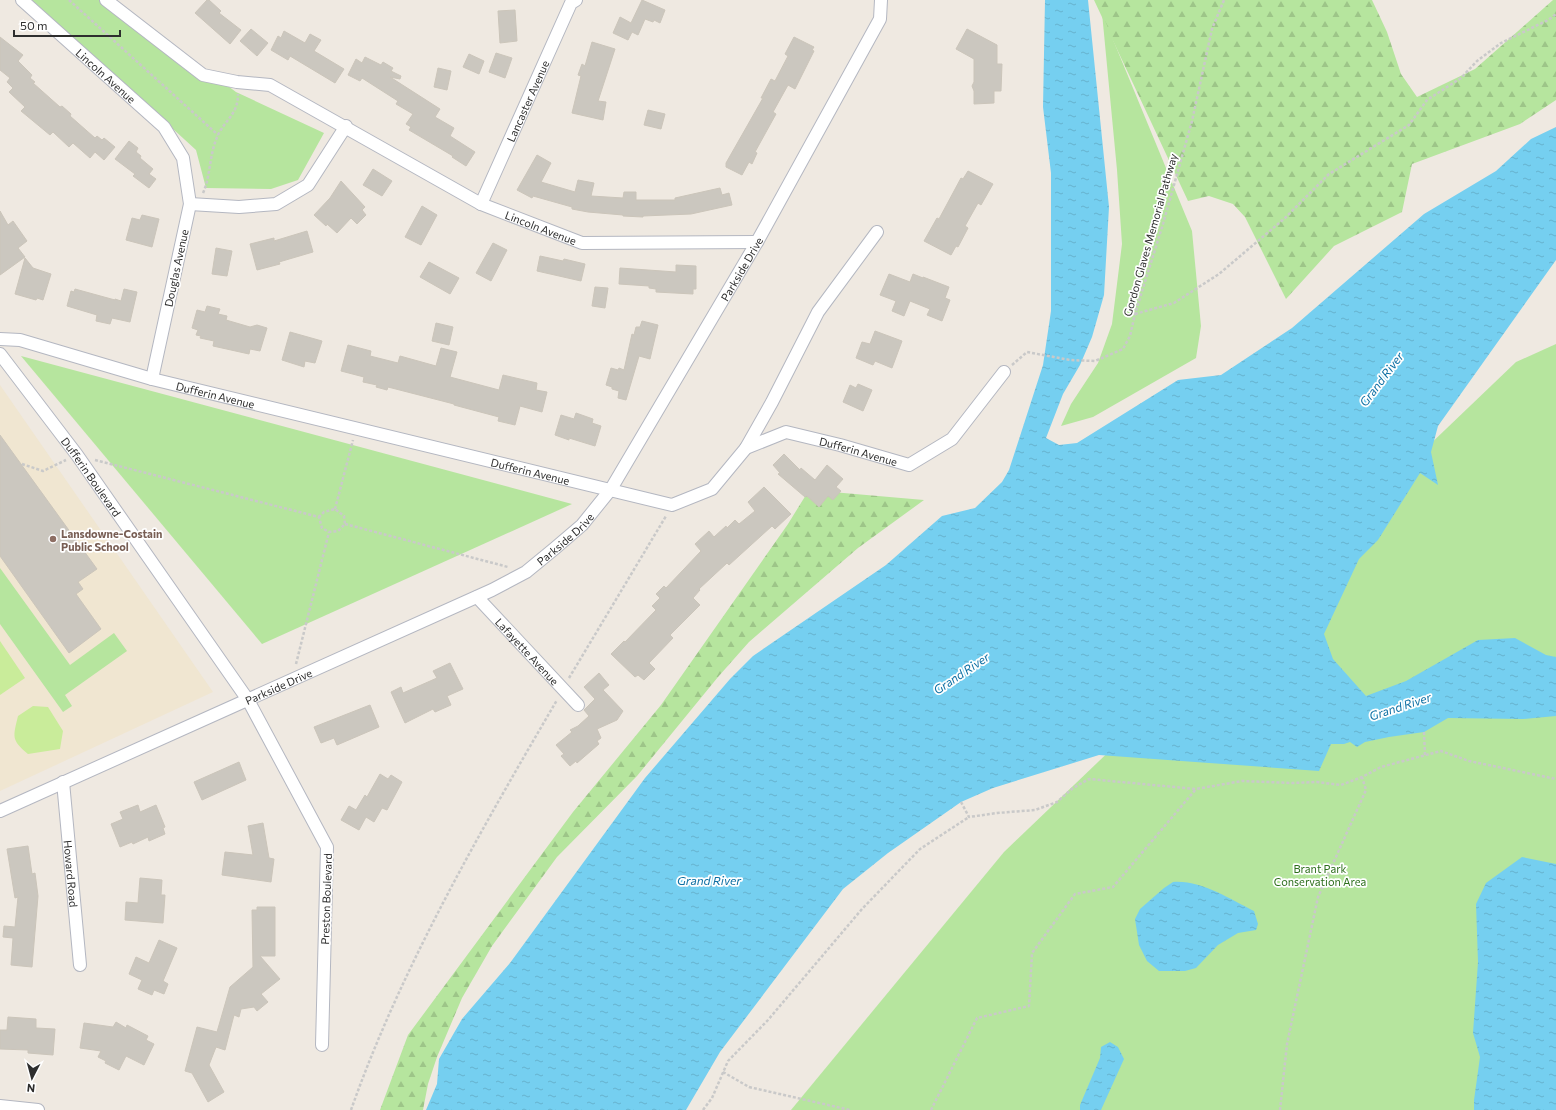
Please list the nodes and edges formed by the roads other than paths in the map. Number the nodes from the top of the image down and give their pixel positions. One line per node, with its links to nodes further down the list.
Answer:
1 (22, 0): 6 (street, Lincoln Avenue)
2 (106, 0): 5 (street, Lincoln Avenue)
3 (881, 0): 10 (street, Parkside Drive)
4 (571, 1): 8 (street, Lancaster Avenue)
5 (346, 126): 7 (street); 8 (street, Lincoln Avenue)
6 (183, 158): 7 (street, Douglas Avenue)
7 (194, 204): 14 (street, Douglas Avenue)
8 (481, 204): 10 (street, Lincoln Avenue)
9 (876, 232): 15 (street)
10 (757, 242): 16 (street, Parkside Drive)
11 (0, 339): 14 (street, Dufferin Avenue)
12 (0, 354): 18 (street, Dufferin Boulevard)
13 (1004, 372): 15 (street, Dufferin Avenue)
14 (152, 378): 16 (street, Dufferin Avenue)
15 (746, 448): 16 (street, Dufferin Avenue)
16 (611, 489): 17 (street, Parkside Drive)
17 (477, 596): 18 (street, Parkside Drive); 19 (street, Lafayette Avenue)
18 (248, 700): 20 (street, Parkside Drive); 23 (street, Preston Boulevard)
19 (578, 704)
20 (63, 782): 21 (street, Parkside Drive); 22 (street, Howard Road)
21 (0, 811)
22 (80, 965)
23 (322, 1046)
24 (0, 1106): 25 (street)
25 (38, 1110)

